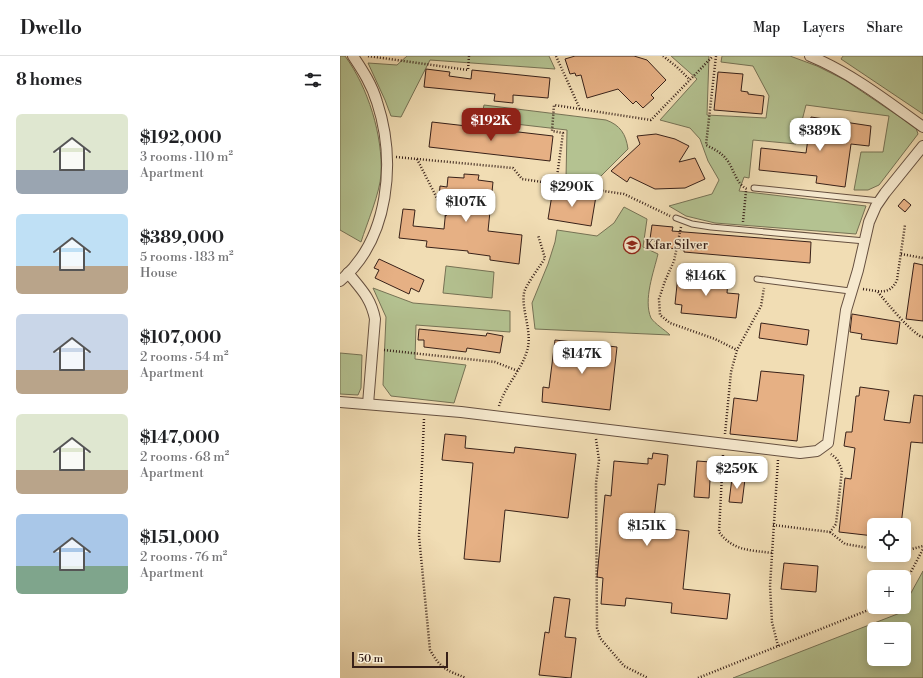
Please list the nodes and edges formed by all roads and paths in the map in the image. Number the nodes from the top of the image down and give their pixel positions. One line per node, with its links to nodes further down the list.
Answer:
1 (353, 56): 14 (street)
2 (368, 56): 9 (path)
3 (401, 56): 9 (path)
4 (469, 56): 9 (path)
5 (556, 56): 11 (path)
6 (663, 56): 10 (path)
7 (714, 56): 10 (path); 18 (path)
8 (810, 56): 12 (street)
9 (398, 60)
10 (690, 80): 11 (path)
11 (580, 109): 16 (path)
12 (923, 127)
13 (923, 146): 19 (street)
14 (387, 156): 15 (path); 29 (street)
15 (417, 159): 16 (path); 20 (path)
16 (556, 184): 21 (path)
17 (754, 188): 18 (path); 19 (lane)
18 (746, 189): 24 (path)
19 (880, 201): 26 (street)
20 (446, 216)
21 (676, 218): 22 (lane)
22 (682, 220): 24 (lane); 37 (path)
23 (905, 225): 27 (path)
24 (742, 230): 26 (lane)
25 (538, 235): 38 (path)
26 (865, 241): 33 (street)
27 (900, 254): 28 (path); 34 (path)
28 (923, 258)
29 (348, 273): 32 (street); 36 (street)
30 (757, 278): 31 (lane)
31 (766, 280): 33 (lane); 37 (path)
32 (340, 282)
33 (851, 289): 34 (path); 45 (street)
34 (878, 291): 35 (path)
35 (923, 337)
36 (373, 349): 38 (path); 40 (street)
37 (737, 350): 44 (path)
38 (518, 371): 42 (path)
39 (340, 402): 40 (street)
40 (368, 404): 41 (street)
41 (424, 408): 42 (street); 56 (path)
42 (498, 417): 43 (street)
43 (595, 429): 44 (street); 57 (path)
44 (724, 444): 46 (street); 52 (path)
45 (824, 448): 46 (street); 48 (path)
46 (778, 451): 47 (path)
47 (773, 525): 48 (path); 52 (path)
48 (830, 532): 49 (path)
49 (867, 548)
50 (923, 548): 51 (path); 53 (path)
51 (911, 550)
52 (772, 553): 55 (path)
53 (911, 571)
54 (867, 611): 55 (path)
55 (778, 646): 58 (path)
56 (466, 678)
57 (648, 678)
58 (698, 678)

